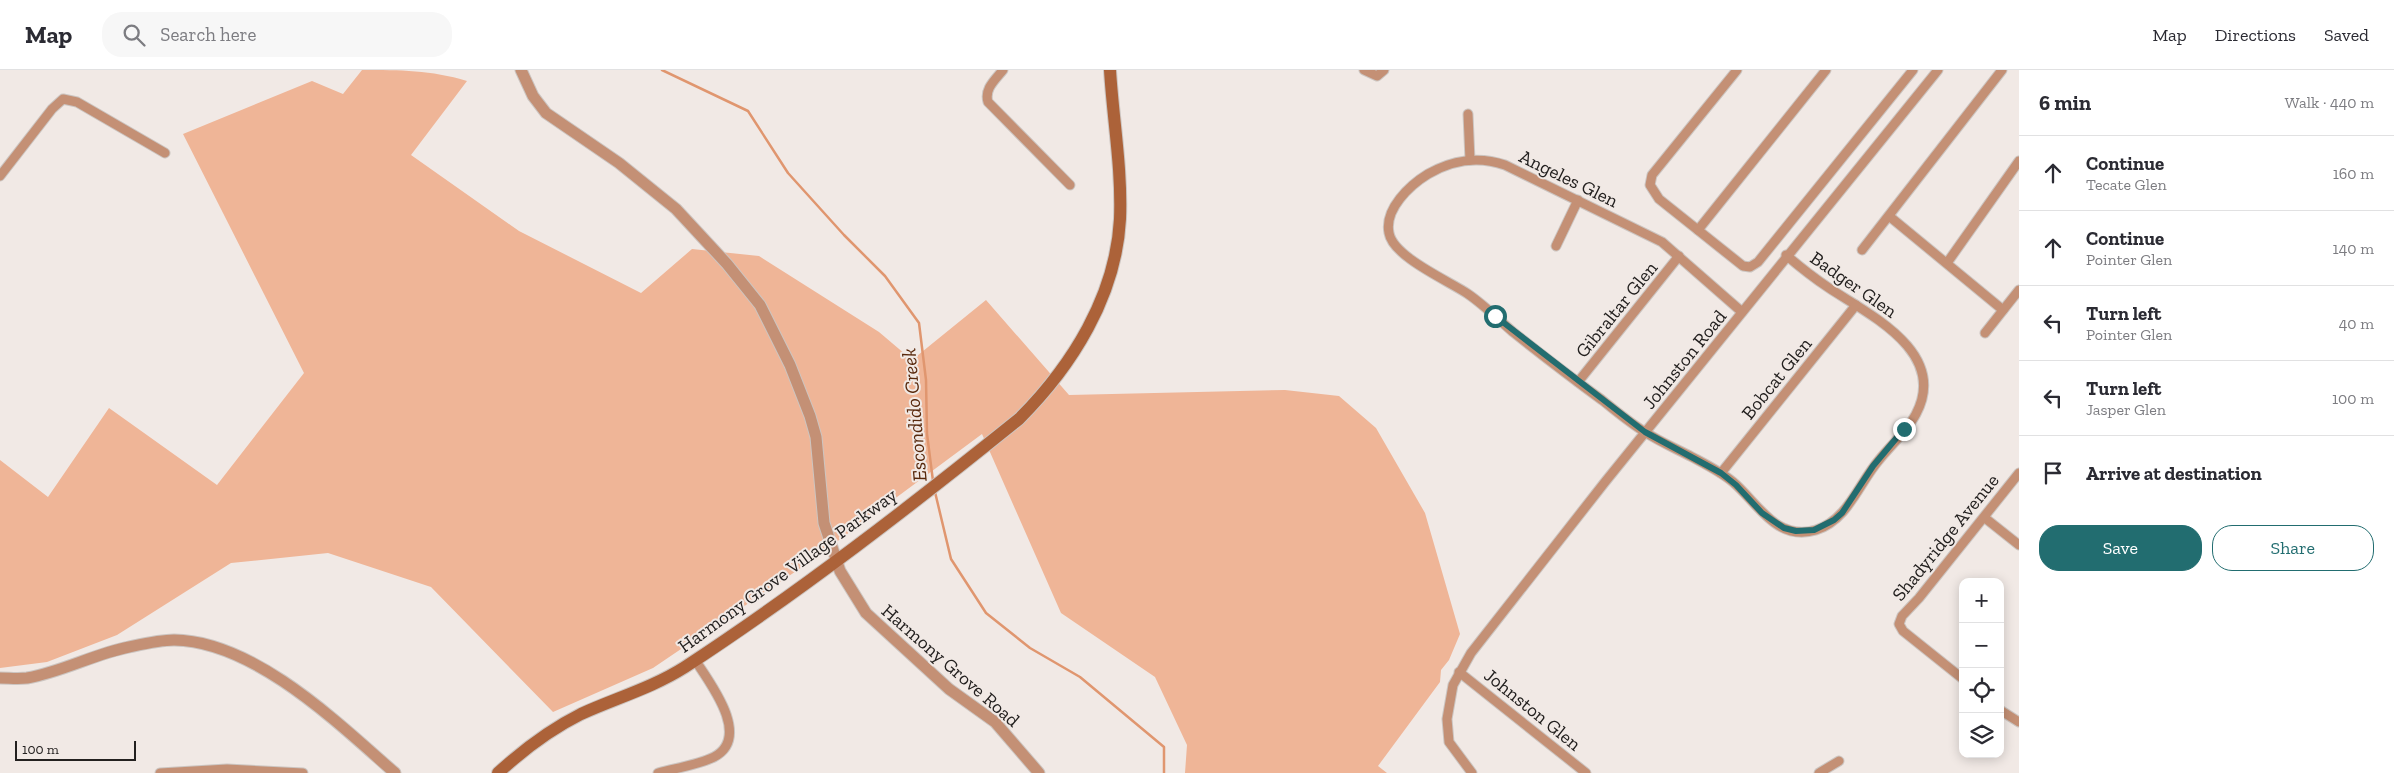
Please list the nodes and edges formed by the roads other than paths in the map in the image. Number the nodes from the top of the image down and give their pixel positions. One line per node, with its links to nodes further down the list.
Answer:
1 (521, 70): 36 (street, Harmony Grove Road)
2 (1003, 70): 16 (street)
3 (1110, 70): 36 (main road, Harmony Grove Village Parkway)
4 (1364, 70): 5 (street)
5 (1384, 70)
6 (1737, 70): 19 (street)
7 (1826, 70): 19 (street)
8 (1913, 70): 19 (street)
9 (1938, 70): 23 (street, Johnston Road)
10 (2002, 70): 18 (street)
11 (1468, 114): 13 (street)
12 (165, 153): 15 (street)
13 (1470, 160): 17 (street, Angeles Glen); 30 (street, Angeles Glen)
14 (2019, 161): 24 (street)
15 (0, 176)
16 (1070, 184)
17 (1578, 200): 20 (street); 22 (street, Angeles Glen)
18 (1889, 216): 21 (street); 24 (street)
19 (1698, 230)
20 (1556, 246)
21 (1862, 250)
22 (1679, 256): 28 (street, Angeles Glen); 30 (street, Gibraltar Glen)
23 (1786, 256): 26 (street, Badger Glen); 28 (street, Johnston Road)
24 (1947, 263): 27 (street)
25 (2019, 290): 27 (street)
26 (1856, 304): 32 (street, Bobcat Glen); 32 (street, Badger Glen)
27 (2003, 310): 29 (street)
28 (1742, 312): 31 (street, Johnston Road)
29 (1985, 333)
30 (1578, 382): 31 (street)
31 (1645, 432): 32 (street); 38 (street, Johnston Road)
32 (1721, 473)
33 (2019, 473): 34 (street, Shadyridge Avenue)
34 (1985, 518): 35 (street); 39 (street, Shadyridge Avenue)
35 (2019, 545)
36 (836, 561): 37 (main road, Harmony Grove Village Parkway); 49 (street, Harmony Grove Road)
37 (695, 660): 47 (main road, Harmony Grove Village Parkway); 48 (street)
38 (1459, 672): 50 (street, Johnston Road); 51 (street, Johnston Glen)
39 (1959, 676)
40 (0, 678): 46 (street)
41 (2004, 713): 42 (street)
42 (2019, 722)
43 (1839, 761): 52 (street)
44 (160, 773): 45 (street)
45 (303, 773)
46 (395, 773)
47 (498, 773)
48 (658, 773)
49 (1039, 773)
50 (1472, 773)
51 (1586, 773)
52 (1819, 773)

